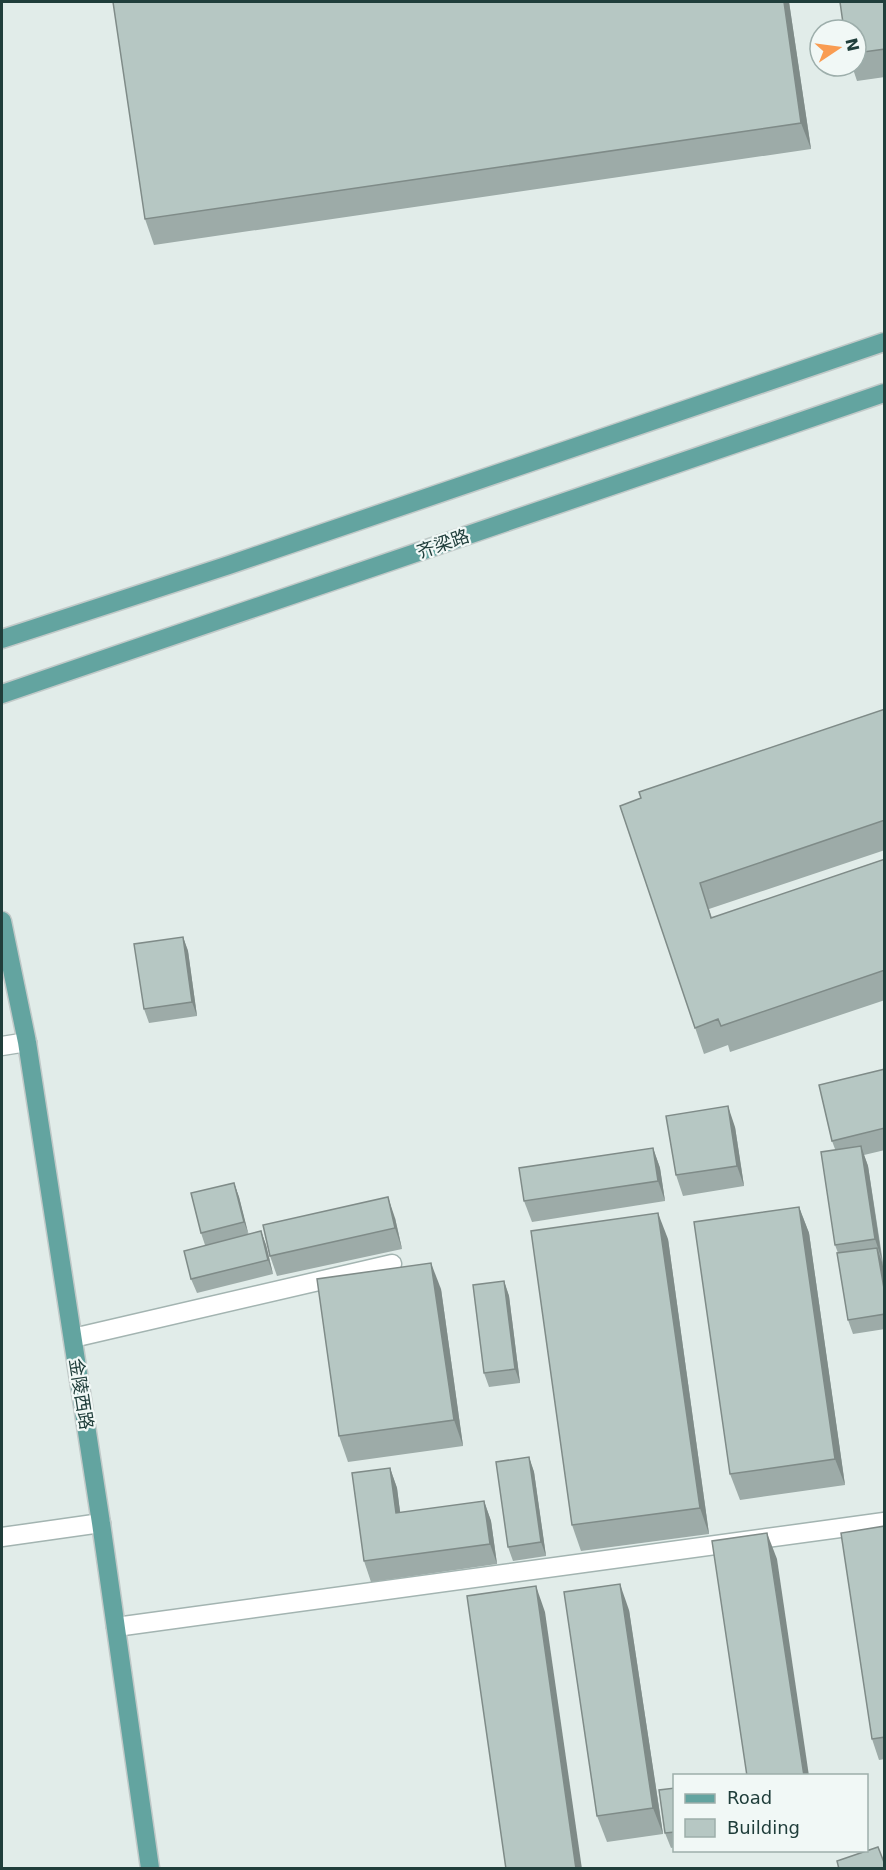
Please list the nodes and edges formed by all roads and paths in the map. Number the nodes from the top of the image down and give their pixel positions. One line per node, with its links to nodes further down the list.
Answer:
1 (885, 342): 3 (main road)
2 (885, 393): 4 (main road, 齐梁路)
3 (2, 639)
4 (2, 694)
5 (2, 921): 6 (main road, 金陵西路)
6 (27, 1042): 7 (street); 9 (main road, 金陵西路)
7 (2, 1046)
8 (392, 1264): 9 (street)
9 (73, 1338): 11 (main road, 金陵西路)
10 (885, 1522): 13 (street)
11 (102, 1523): 12 (street); 13 (main road, 金陵西路)
12 (2, 1537)
13 (116, 1627): 14 (main road, 金陵西路)
14 (150, 1869)

